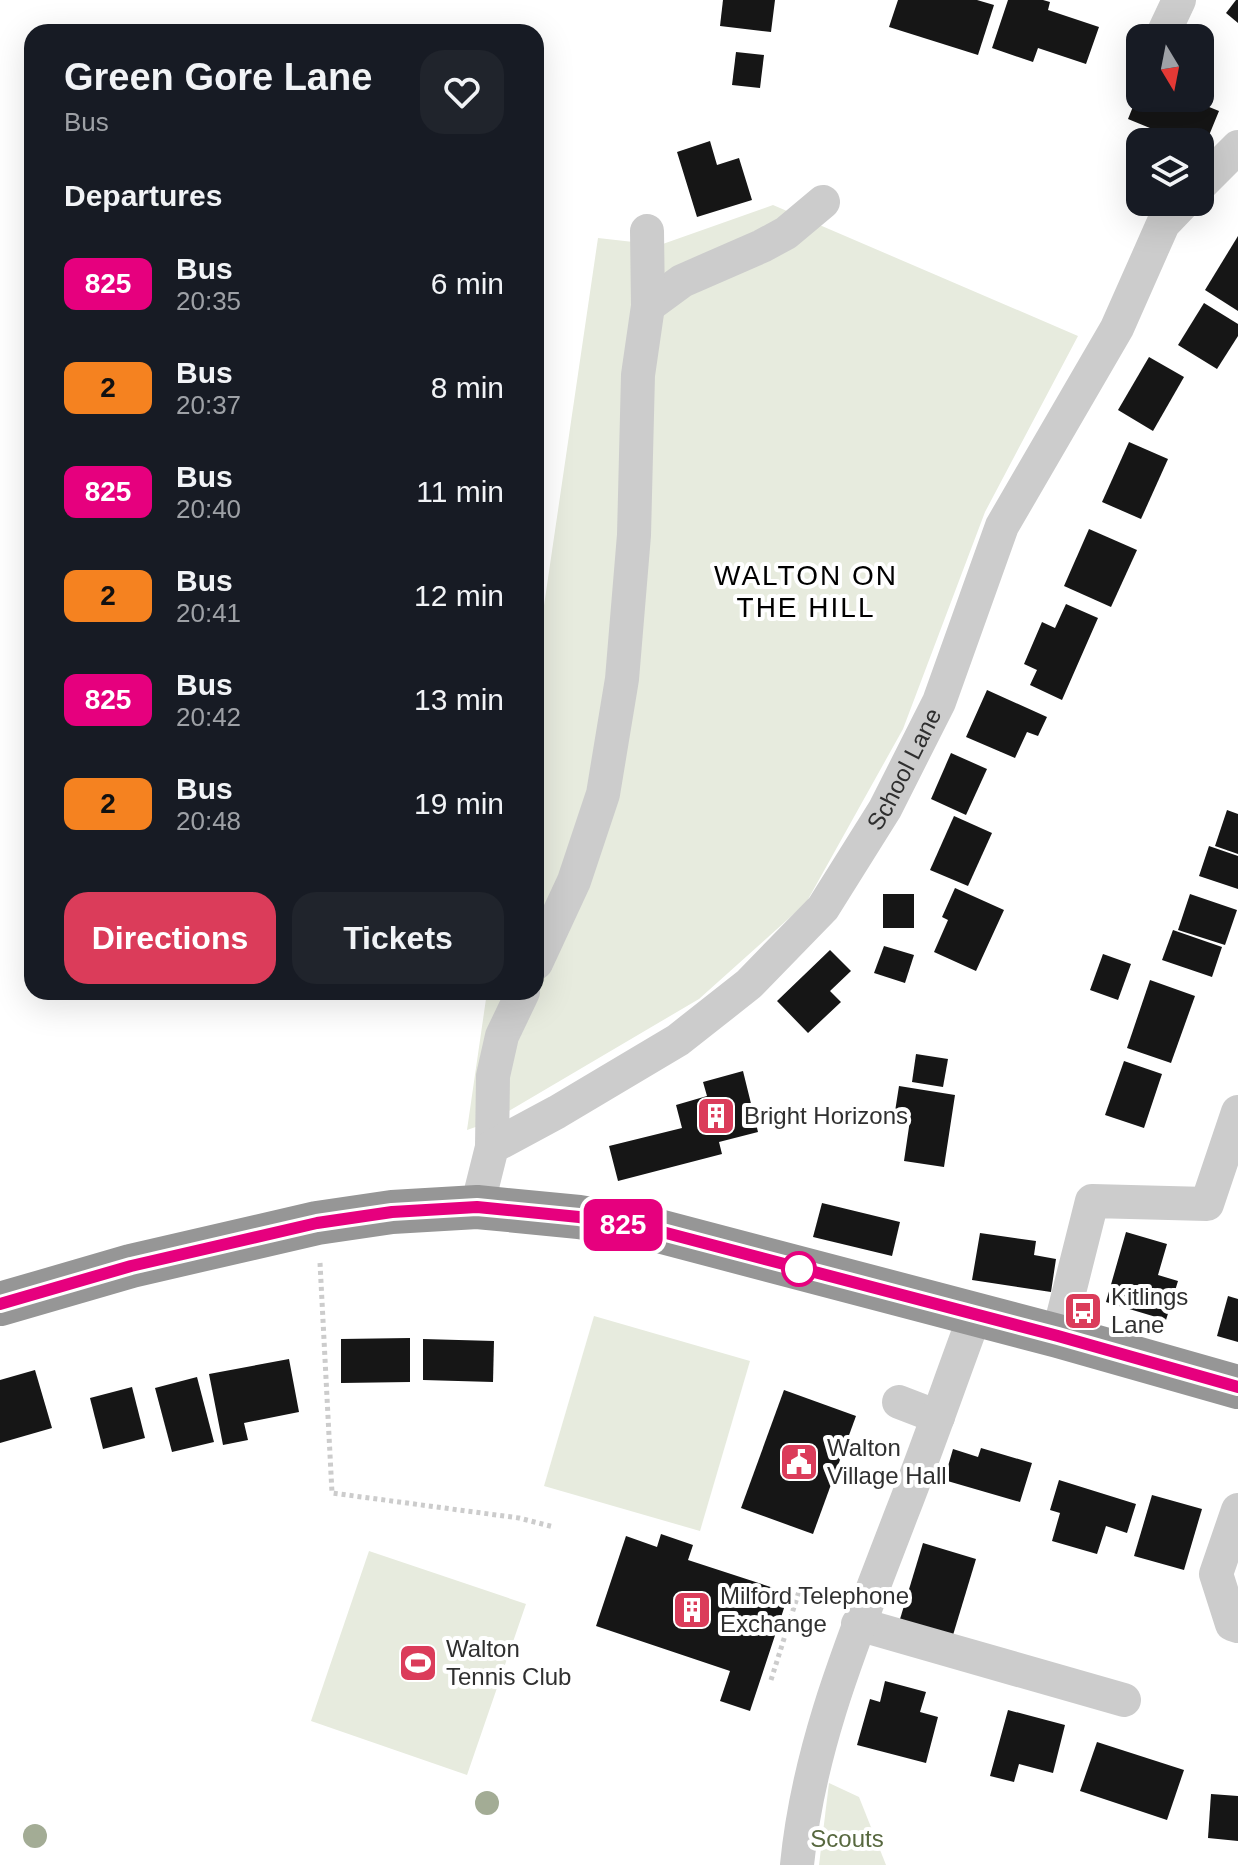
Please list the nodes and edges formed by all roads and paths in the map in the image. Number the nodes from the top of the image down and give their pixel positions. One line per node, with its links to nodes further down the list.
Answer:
1 (1179, 0): 2 (street)
2 (1168, 24)
3 (1238, 147): 4 (street)
4 (1214, 171)
5 (823, 202): 8 (street)
6 (1171, 216): 12 (street, School Lane)
7 (647, 231): 8 (street)
8 (648, 306): 9 (street)
9 (544, 946)
10 (519, 1000): 12 (street)
11 (1238, 1112): 17 (street)
12 (492, 1147): 13 (street)
13 (477, 1207): 14 (highway); 16 (highway)
14 (317, 1223): 15 (highway); 22 (path)
15 (0, 1304)
16 (975, 1315): 17 (highway); 20 (street)
17 (1058, 1336): 18 (highway)
18 (1238, 1387)
19 (899, 1402): 20 (street)
20 (938, 1417): 24 (street)
21 (1238, 1510): 25 (street)
22 (554, 1527)
23 (801, 1585): 26 (path)
24 (858, 1624): 27 (street); 28 (street)
25 (1238, 1626)
26 (771, 1680)
27 (1124, 1700)
28 (797, 1865)

